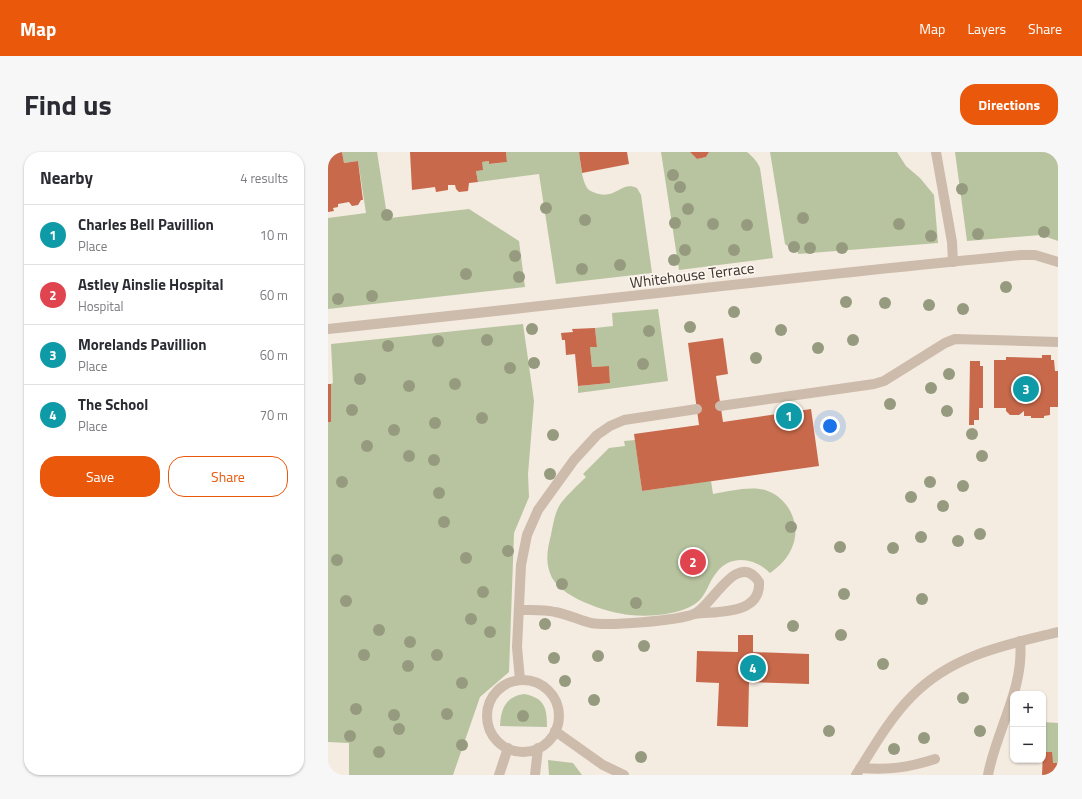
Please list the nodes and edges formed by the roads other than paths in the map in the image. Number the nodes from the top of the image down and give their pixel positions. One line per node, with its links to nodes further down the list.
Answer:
1 (936, 152): 2 (street)
2 (953, 262): 3 (street, Whitehouse Terrace); 4 (street, Whitehouse Terrace)
3 (1058, 262)
4 (328, 329)
5 (1058, 342): 6 (street)
6 (720, 406)
7 (697, 409): 8 (street)
8 (519, 610): 9 (street); 12 (street)
9 (695, 614): 9 (street)
10 (1058, 632): 11 (street)
11 (1020, 641): 17 (street); 21 (street)
12 (520, 680): 13 (street); 14 (street)
13 (555, 731): 15 (street); 20 (street)
14 (508, 748): 15 (street); 18 (street)
15 (538, 748): 19 (street)
16 (935, 759): 17 (street)
17 (858, 772)
18 (499, 775)
19 (535, 775)
20 (624, 775)
21 (988, 775)

